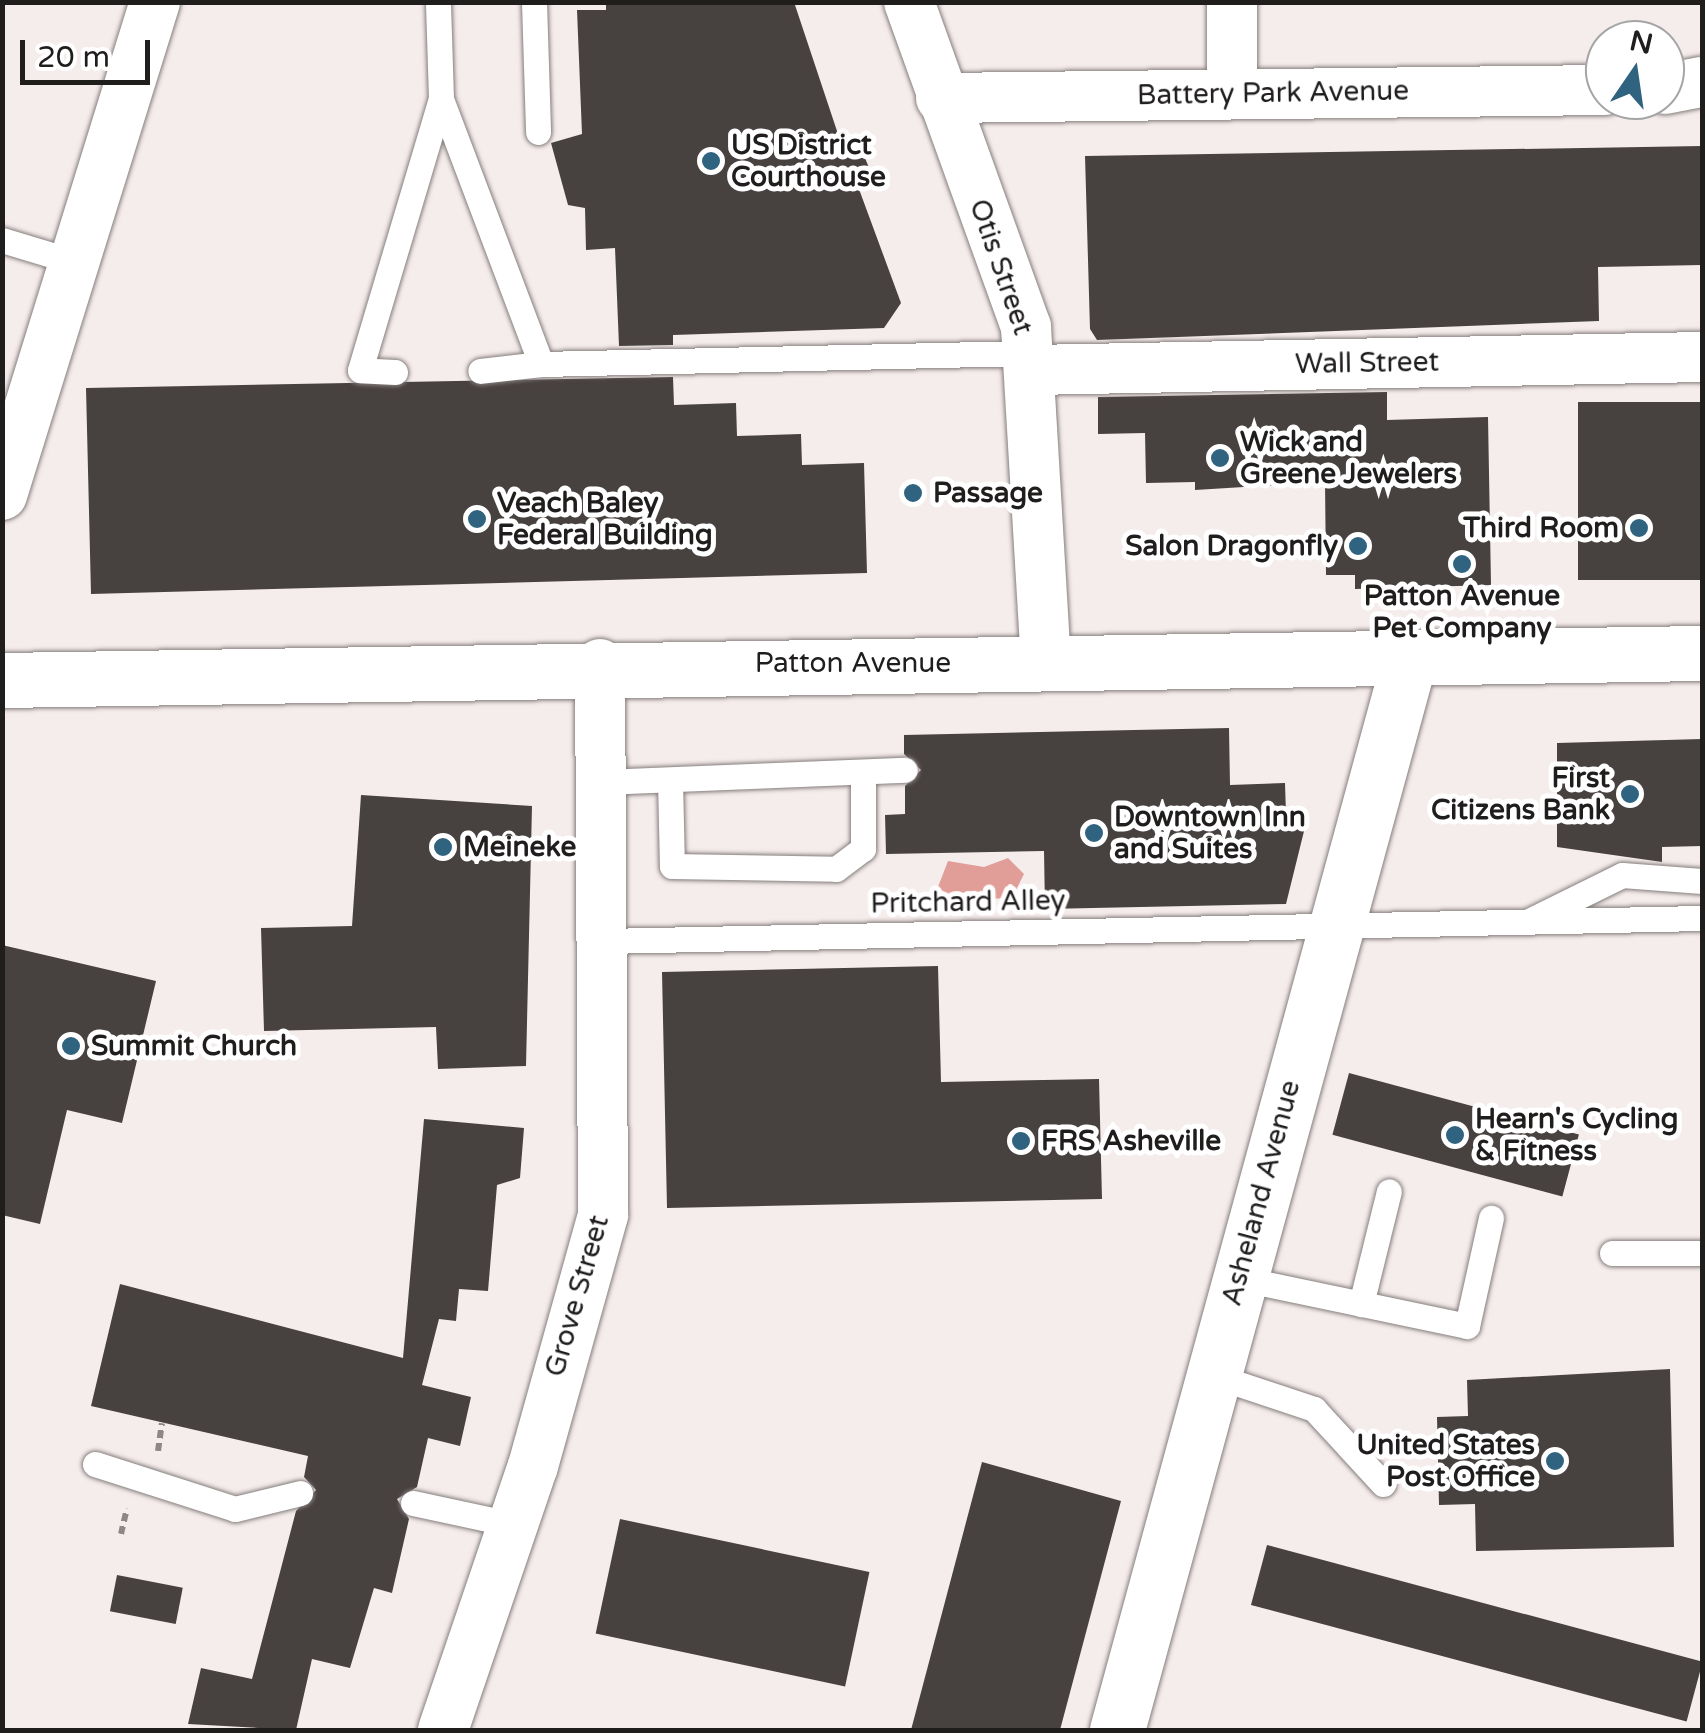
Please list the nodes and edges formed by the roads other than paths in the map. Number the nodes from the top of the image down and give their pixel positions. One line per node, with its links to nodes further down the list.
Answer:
1 (155, 2): 12 (street)
2 (438, 2): 9 (lane)
3 (534, 2): 10 (lane)
4 (909, 2): 8 (street, Otis Street)
5 (1232, 2): 7 (street)
6 (1585, 90): 7 (street, Battery Park Avenue)
7 (1232, 93): 8 (street, Battery Park Avenue)
8 (941, 98): 14 (street, Otis Street)
9 (442, 100): 15 (lane); 17 (lane)
10 (538, 132)
11 (2, 240): 12 (lane)
12 (75, 262): 18 (street)
13 (1702, 357): 14 (street, Wall Street)
14 (1030, 362): 15 (lane); 21 (street, Otis Street)
15 (542, 364): 16 (lane)
16 (480, 371)
17 (395, 372)
18 (2, 495)
19 (1702, 653): 20 (main road, Patton Avenue)
20 (1410, 657): 21 (main road, Patton Avenue); 31 (main road, Asheland Avenue)
21 (1046, 663): 22 (main road, Patton Avenue)
22 (600, 664): 23 (main road, Patton Avenue); 27 (street, Grove Street)
23 (2, 680)
24 (905, 770): 25 (lane)
25 (862, 776): 26 (lane); 26 (lane)
26 (670, 780): 27 (lane)
27 (602, 782): 32 (street, Grove Street)
28 (1702, 881): 30 (lane)
29 (1702, 918): 30 (lane, Pritchard Alley)
30 (1530, 920): 31 (lane, Pritchard Alley)
31 (1334, 923): 32 (lane, Pritchard Alley); 37 (main road, Asheland Avenue)
32 (604, 942): 44 (street, Grove Street)
33 (1389, 1191): 38 (lane)
34 (1492, 1218): 38 (lane)
35 (1612, 1253): 36 (lane)
36 (1702, 1253)
37 (1238, 1278): 38 (lane); 39 (main road, Asheland Avenue)
38 (1360, 1304)
39 (1212, 1374): 41 (lane); 46 (main road, Asheland Avenue)
40 (95, 1464): 42 (lane)
41 (1383, 1484)
42 (300, 1493)
43 (413, 1503): 44 (lane)
44 (511, 1524): 45 (street, Grove Street)
45 (443, 1730)
46 (1117, 1730)

